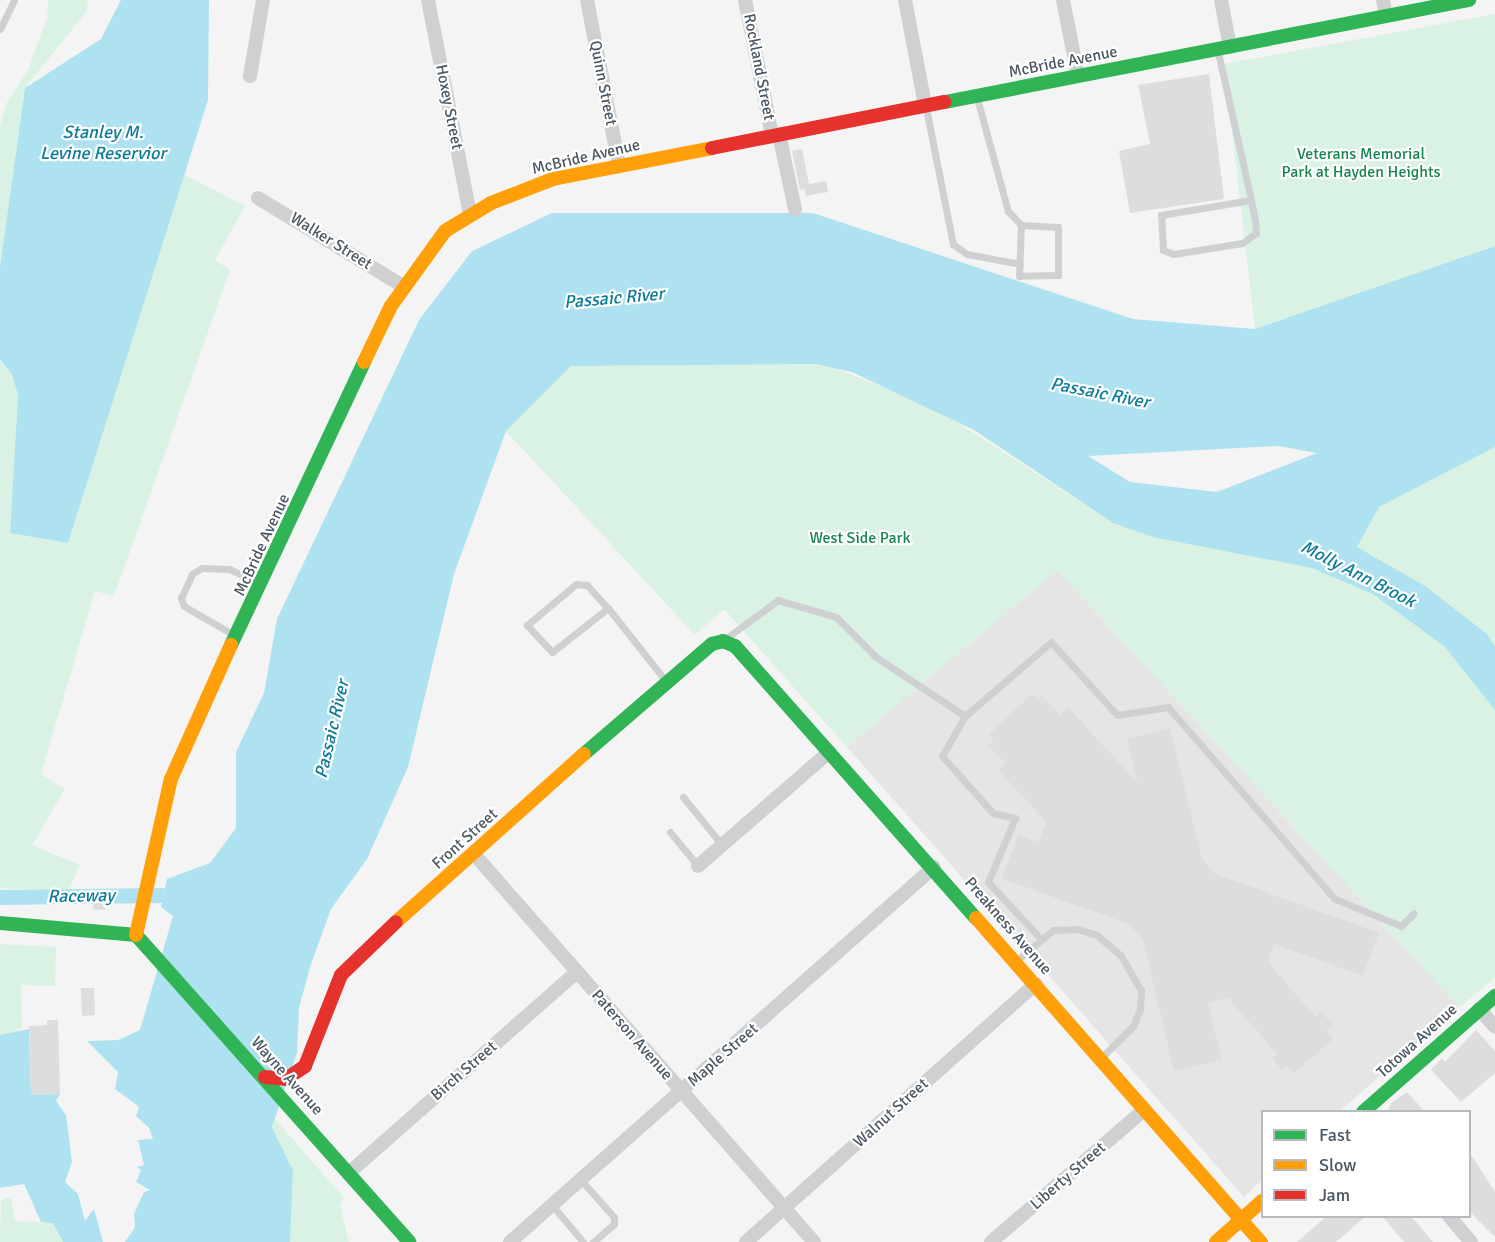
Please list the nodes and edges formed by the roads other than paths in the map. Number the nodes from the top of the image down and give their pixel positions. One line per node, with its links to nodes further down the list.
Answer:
1 (14, 0): 12 (lane)
2 (263, 0): 14 (street)
3 (428, 0): 23 (street, Hoxey Street)
4 (587, 0): 19 (street, Quinn Street)
5 (745, 0): 18 (street, Rockland Street)
6 (905, 0): 17 (street)
7 (1063, 0): 15 (street)
8 (1221, 0): 13 (street)
9 (1383, 0): 11 (street)
10 (1469, 0): 11 (main road, McBride Avenue)
11 (1386, 16): 13 (main road, McBride Avenue)
12 (0, 28)
13 (1223, 48): 15 (main road, McBride Avenue); 21 (lane)
14 (250, 76)
15 (1078, 76): 16 (main road, McBride Avenue)
16 (977, 95): 17 (main road, McBride Avenue); 24 (lane)
17 (925, 105): 18 (main road, McBride Avenue); 25 (lane)
18 (776, 134): 19 (main road, McBride Avenue); 22 (street, Rockland Street)
19 (619, 165): 23 (main road, McBride Avenue)
20 (258, 198): 26 (street, Walker Street)
21 (1251, 200): 21 (lane)
22 (795, 209)
23 (470, 215): 26 (main road, McBride Avenue)
24 (1021, 225): 25 (lane); 25 (lane)
25 (1020, 264)
26 (403, 286): 27 (main road, McBride Avenue)
27 (262, 584): 29 (main road, McBride Avenue); 29 (lane)
28 (608, 608): 28 (lane); 31 (lane)
29 (236, 636): 42 (main road, McBride Avenue)
30 (723, 640): 31 (main road, Front Street); 32 (lane); 33 (main road, Preakness Avenue)
31 (666, 682): 37 (main road, Front Street)
32 (964, 716): 40 (lane); 43 (lane)
33 (829, 752): 36 (street); 39 (main road, Preakness Avenue)
34 (683, 797): 36 (lane)
35 (670, 832): 38 (lane)
36 (722, 845): 38 (street)
37 (474, 854): 45 (street, Paterson Avenue); 51 (main road, Front Street)
38 (698, 866)
39 (934, 867): 44 (main road, Preakness Avenue); 52 (street, Maple Street)
40 (1414, 914)
41 (0, 923): 42 (main road)
42 (136, 935): 51 (main road, Wayne Avenue)
43 (1041, 939): 44 (lane); 50 (lane)
44 (1016, 961): 46 (main road, Preakness Avenue)
45 (577, 972): 52 (street, Paterson Avenue); 55 (street, Birch Street)
46 (1036, 984): 50 (main road, Preakness Avenue); 59 (street, Walnut Street)
47 (1495, 996): 48 (main road, Totowa Avenue)
48 (1479, 1009): 49 (street); 54 (main road, Totowa Avenue)
49 (1495, 1027)
50 (1101, 1058): 53 (main road, Preakness Avenue)
51 (265, 1077): 55 (main road, Wayne Avenue)
52 (682, 1092): 56 (street, Maple Street); 59 (street, Paterson Avenue)
53 (1145, 1109): 61 (main road, Preakness Avenue); 68 (street, Liberty Street)
54 (1365, 1110)
55 (351, 1171): 62 (main road, Wayne Avenue)
56 (581, 1180): 58 (street, Maple Street); 65 (lane)
57 (1261, 1203): 61 (main road)
58 (552, 1205): 63 (street, Maple Street); 64 (lane)
59 (784, 1208): 66 (street, Walnut Street); 67 (street, Paterson Avenue)
60 (1451, 1218): 71 (street)
61 (1241, 1220): 69 (main road); 70 (main road, Preakness Avenue)
62 (410, 1242)
63 (510, 1242)
64 (583, 1242)
65 (593, 1242)
66 (746, 1242)
67 (814, 1242)
68 (991, 1242)
69 (1216, 1242)
70 (1261, 1242)
71 (1471, 1242)

